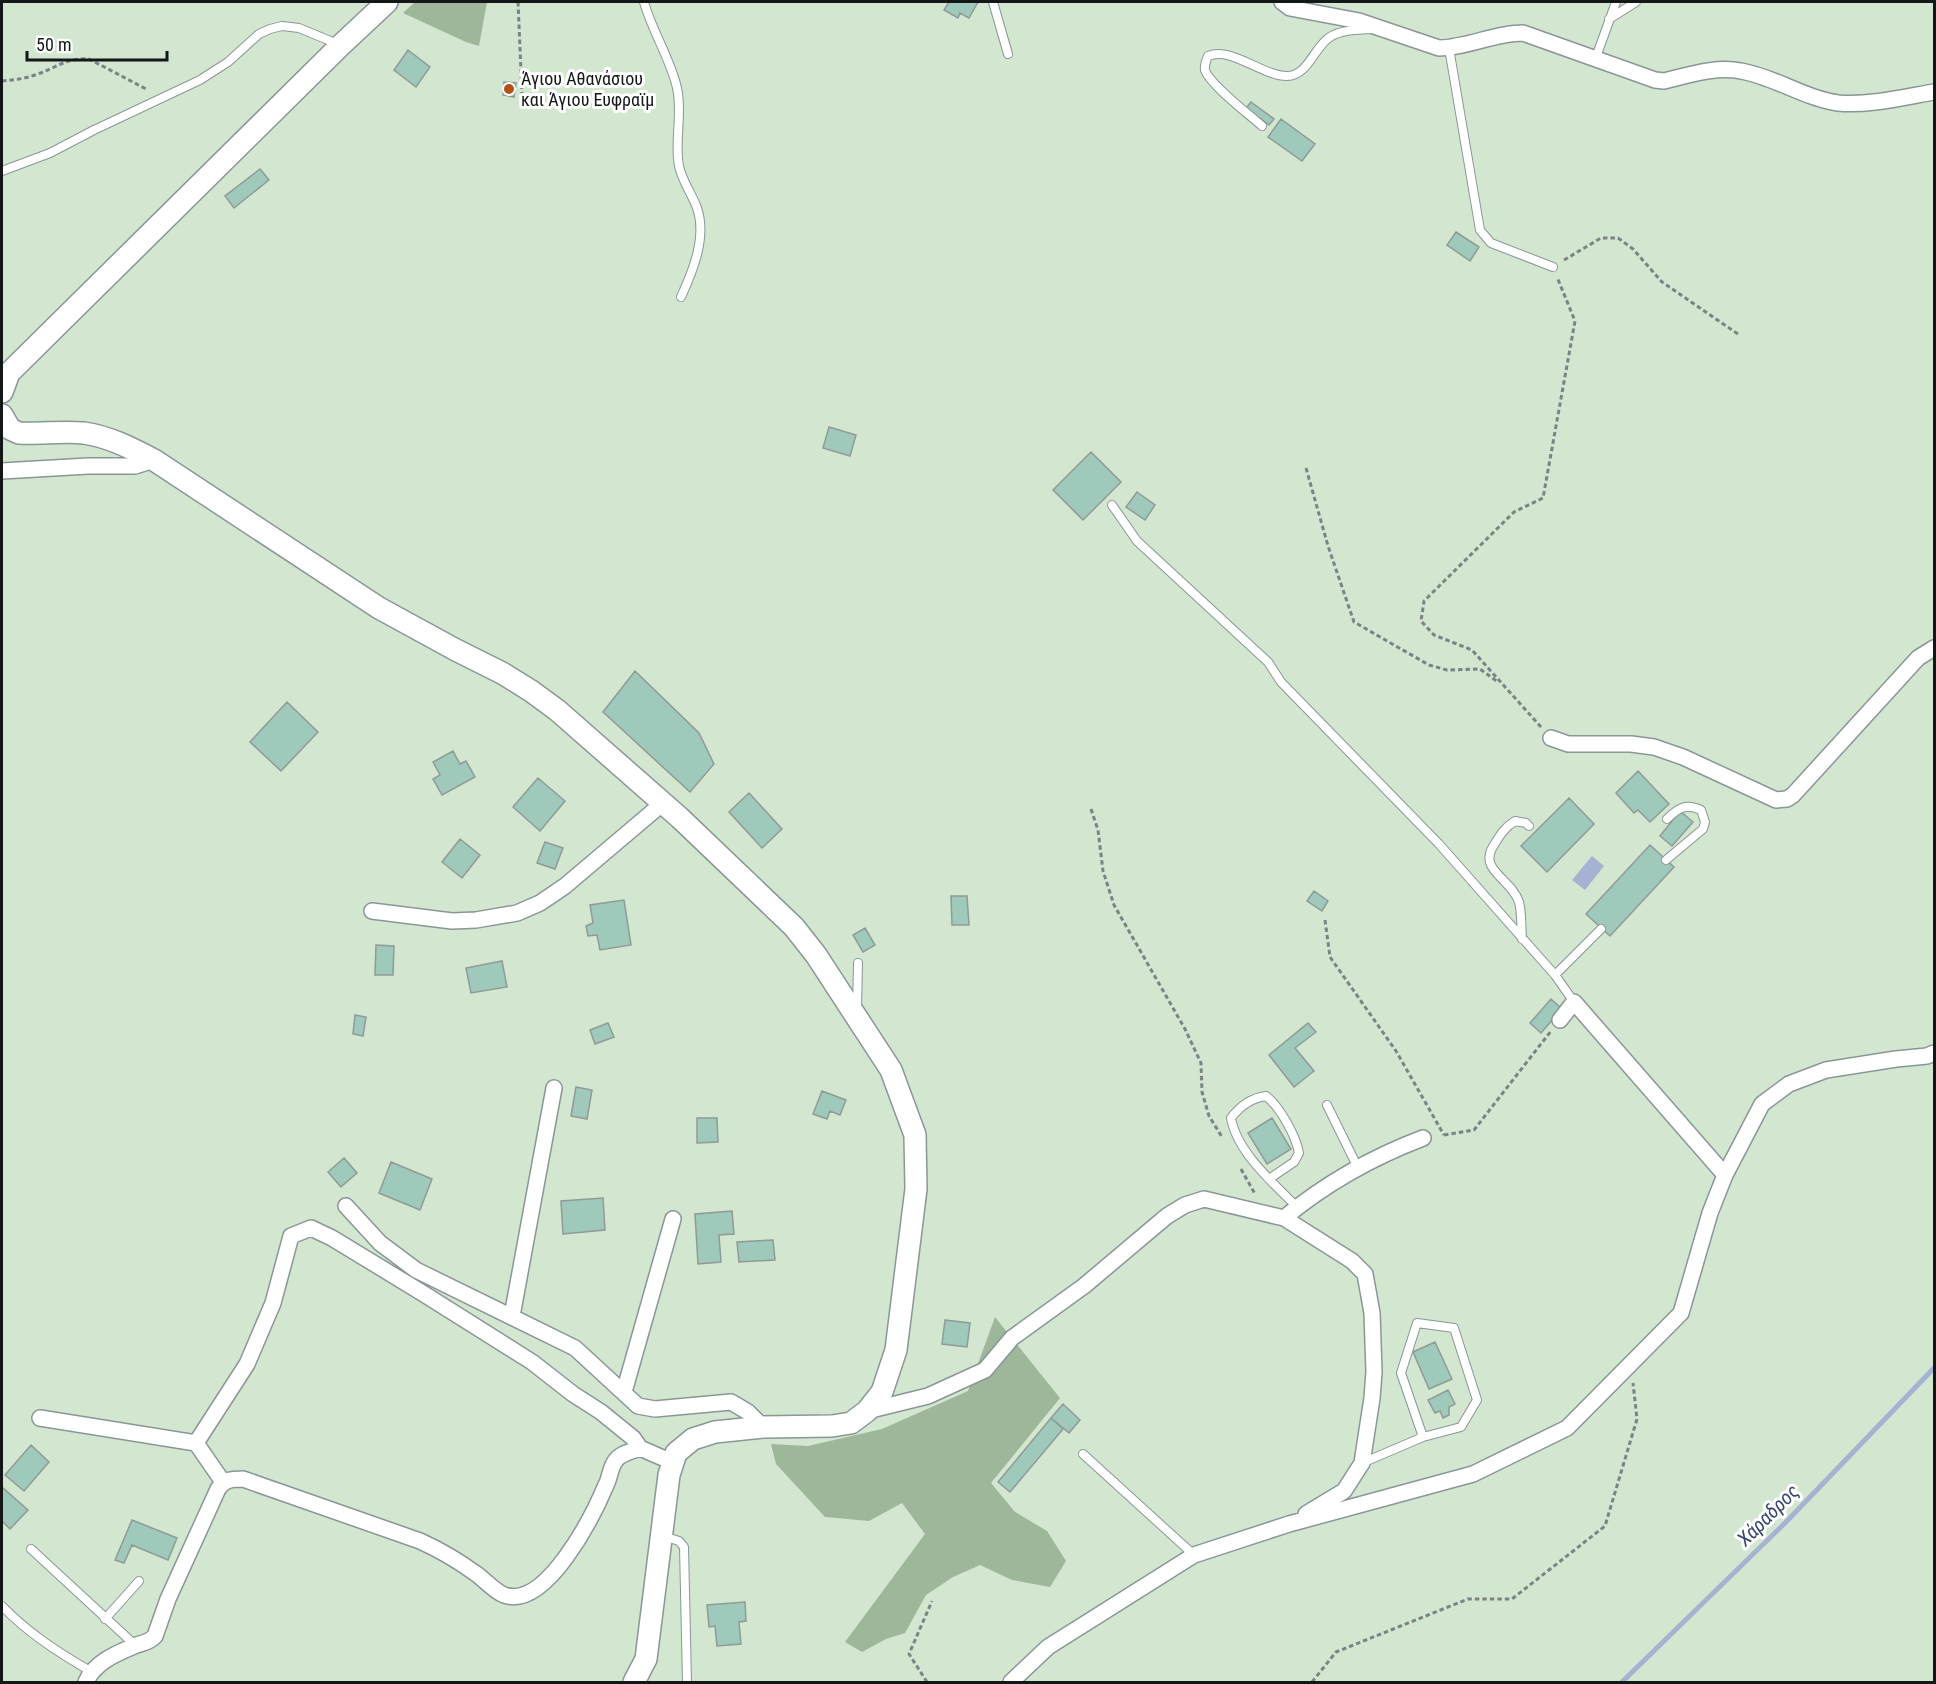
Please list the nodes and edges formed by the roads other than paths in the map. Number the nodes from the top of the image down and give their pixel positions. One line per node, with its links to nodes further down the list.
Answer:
1 (387, 2): 9 (main road)
2 (644, 2): 17 (lane)
3 (993, 2): 11 (lane)
4 (1282, 2): 8 (street)
5 (1616, 2): 7 (lane)
6 (1636, 2): 7 (lane)
7 (1608, 20): 12 (lane)
8 (1380, 27): 10 (street); 14 (lane)
9 (341, 45): 15 (lane); 18 (main road)
10 (1449, 48): 12 (street); 16 (lane)
11 (1008, 54)
12 (1595, 60): 13 (street)
13 (1935, 92)
14 (1262, 126)
15 (2, 171)
16 (1553, 267)
17 (681, 297)
18 (2, 392)
19 (2, 415): 20 (main road)
20 (154, 460): 21 (street); 25 (main road)
21 (2, 471)
22 (1112, 505): 31 (lane)
23 (1935, 648): 24 (street)
24 (1551, 738)
25 (663, 803): 29 (street); 35 (main road)
26 (1668, 819): 28 (lane)
27 (1529, 826): 31 (lane)
28 (1666, 860)
29 (372, 911)
30 (1601, 929): 33 (lane)
31 (1522, 939): 33 (lane)
32 (858, 963): 35 (lane)
33 (1555, 975): 34 (lane)
34 (1574, 1002): 36 (street); 42 (street)
35 (857, 1016): 50 (main road)
36 (1560, 1020)
37 (1935, 1053): 42 (street)
38 (554, 1088): 48 (street)
39 (1327, 1105): 41 (lane)
40 (1424, 1138): 41 (street)
41 (1358, 1168): 45 (street)
42 (1725, 1174): 60 (street)
43 (1269, 1179): 43 (lane); 45 (lane)
44 (346, 1206): 48 (street)
45 (1297, 1208): 46 (street)
46 (1284, 1218): 50 (street); 58 (street)
47 (674, 1219): 49 (street)
48 (512, 1316): 49 (street)
49 (624, 1392): 52 (street)
50 (867, 1411): 52 (main road)
51 (40, 1418): 54 (street)
52 (763, 1427): 57 (main road)
53 (1423, 1437): 53 (lane); 58 (lane)
54 (196, 1443): 55 (street); 59 (street)
55 (640, 1448): 57 (street); 59 (street)
56 (1083, 1454): 63 (lane)
57 (672, 1461): 61 (main road)
58 (1362, 1462): 60 (street)
59 (223, 1482): 67 (street)
60 (1289, 1524): 63 (street)
61 (663, 1536): 69 (main road); 70 (lane)
62 (31, 1549): 66 (lane)
63 (1194, 1556): 71 (street)
64 (139, 1581): 66 (lane)
65 (2, 1606): 68 (lane)
66 (105, 1619): 67 (lane)
67 (135, 1645): 68 (street)
68 (89, 1677)
69 (634, 1683)
70 (687, 1683)
71 (1011, 1683)

